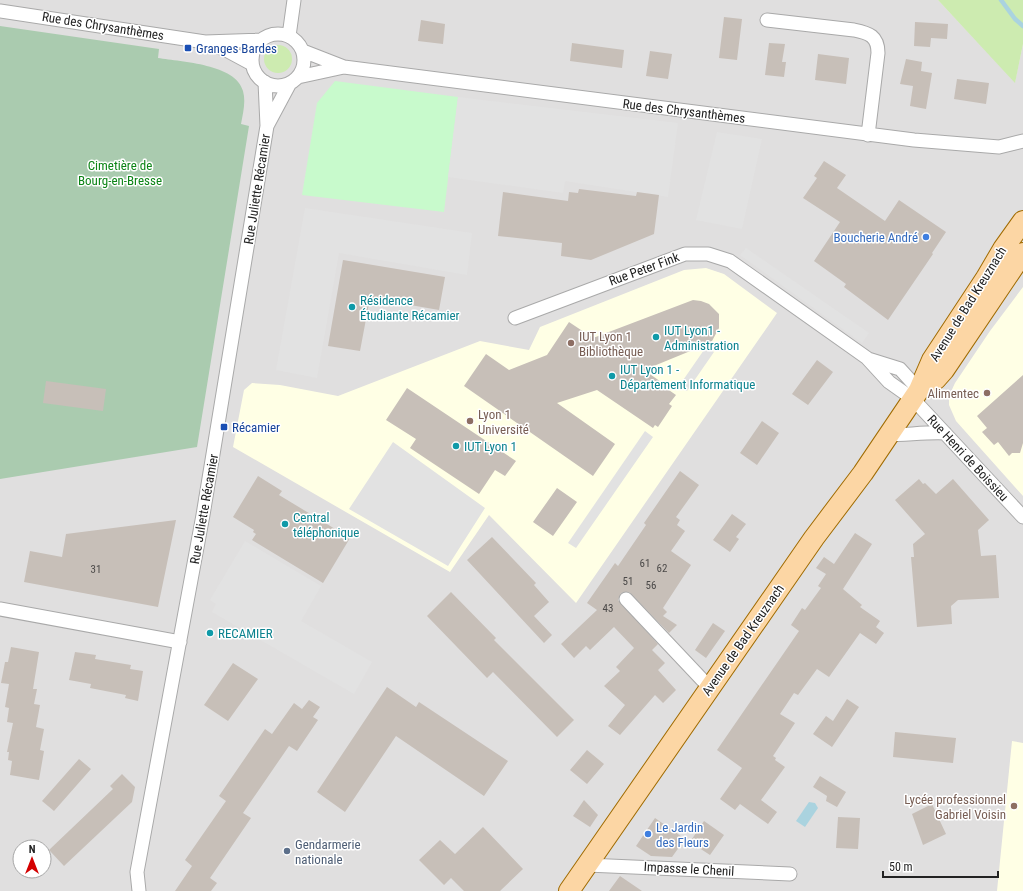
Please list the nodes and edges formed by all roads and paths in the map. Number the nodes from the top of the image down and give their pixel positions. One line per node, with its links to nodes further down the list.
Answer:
1 (294, 0): 4 (street)
2 (0, 11): 6 (street, Rue des Chrysanthèmes)
3 (767, 20): 13 (street)
4 (289, 36): 5 (street); 7 (street)
5 (262, 40): 6 (street, Rue des Chrysanthèmes); 8 (street)
6 (205, 42): 8 (street, Rue des Chrysanthèmes)
7 (303, 51): 9 (street, Rue des Chrysanthèmes); 10 (street)
8 (252, 64): 11 (street)
9 (344, 67): 10 (street, Rue des Chrysanthèmes); 13 (street, Rue des Chrysanthèmes)
10 (294, 80): 11 (street); 12 (street, Rue Juliette Récamier)
11 (265, 82): 12 (street, Rue Juliette Récamier)
12 (267, 126): 24 (street, Rue Juliette Récamier)
13 (868, 135): 14 (street, Rue des Chrysanthèmes)
14 (1023, 141)
15 (1023, 221): 18 (main road, Avenue de Bad Kreuznach)
16 (1023, 252): 18 (main road, Avenue de Bad Kreuznach)
17 (515, 318): 18 (street, Rue Peter Fink)
18 (916, 395): 19 (street, Rue Henri de Boissieu); 20 (main road, Avenue de Bad Kreuznach)
19 (945, 434): 20 (street); 21 (street, Rue Henri de Boissieu)
20 (887, 435): 25 (main road, Avenue de Bad Kreuznach)
21 (1023, 517)
22 (626, 599): 25 (street)
23 (0, 608): 24 (street)
24 (180, 642): 28 (street, Rue Juliette Récamier)
25 (710, 688): 26 (main road, Avenue de Bad Kreuznach)
26 (587, 865): 27 (street, Impasse le Chenil); 29 (main road, Avenue de Bad Kreuznach)
27 (790, 874)
28 (139, 891)
29 (570, 891)

